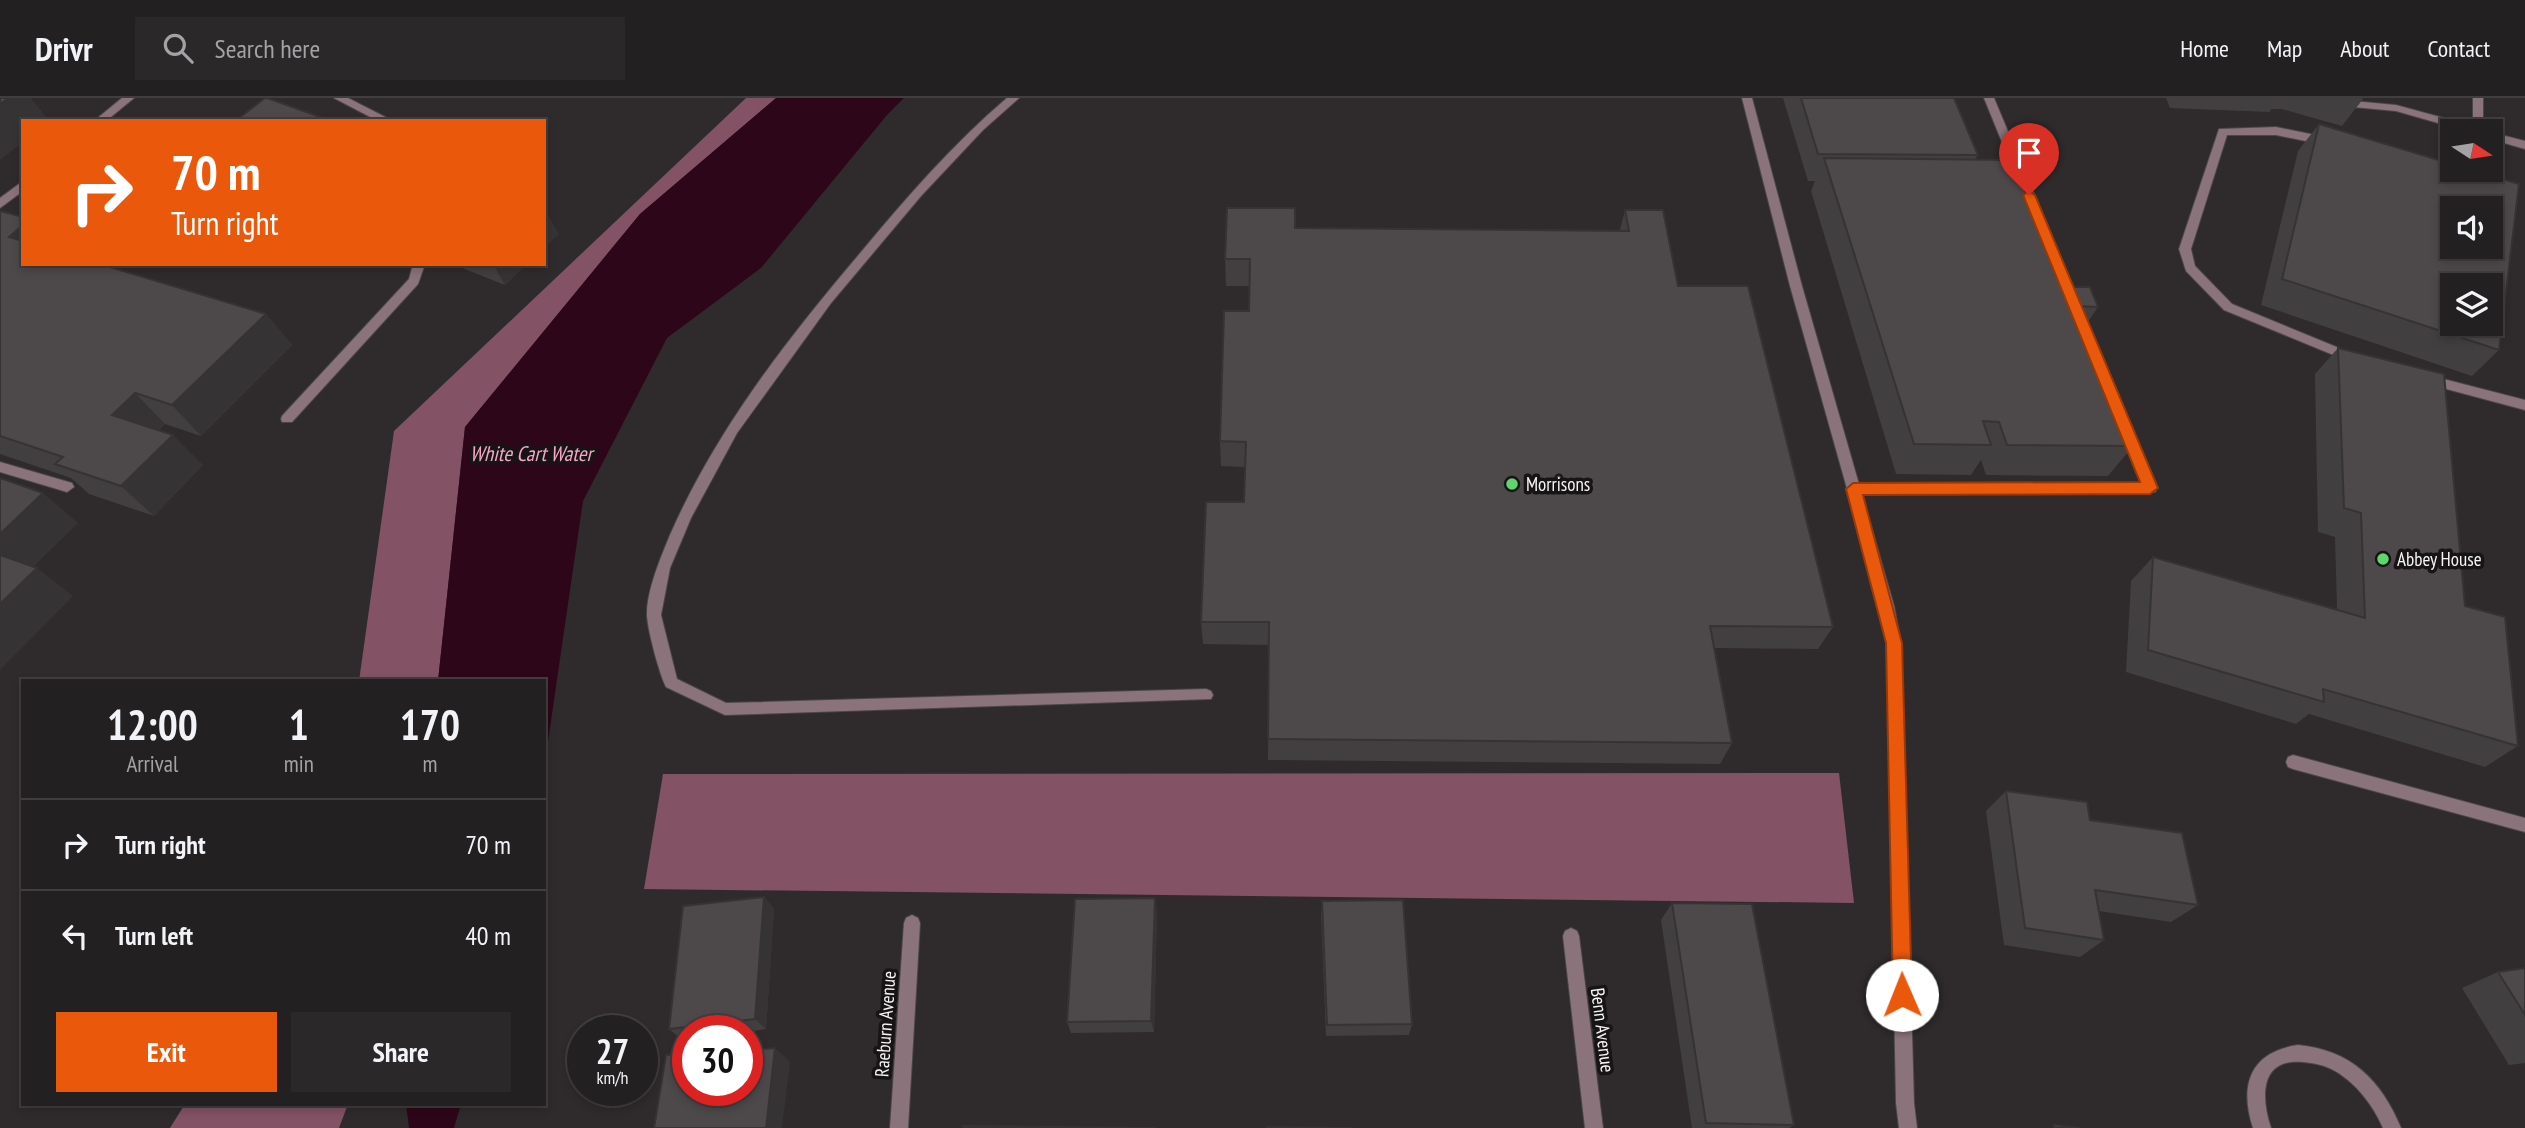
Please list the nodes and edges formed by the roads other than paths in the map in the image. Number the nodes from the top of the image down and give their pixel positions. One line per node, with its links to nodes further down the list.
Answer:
1 (129, 98): 8 (street)
2 (339, 98): 9 (street)
3 (1014, 98): 25 (street)
4 (1747, 98): 24 (street)
5 (1989, 98): 24 (street)
6 (2478, 98): 10 (street)
7 (2342, 103): 11 (street)
8 (102, 119)
9 (384, 119)
10 (2478, 119)
11 (2440, 120)
12 (2503, 139): 14 (street)
13 (2342, 145): 18 (street)
14 (2525, 145)
15 (21, 187): 16 (street)
16 (0, 204)
17 (418, 266): 21 (street)
18 (2365, 363)
19 (2418, 377): 20 (street)
20 (2525, 405)
21 (287, 419)
22 (0, 467): 23 (street)
23 (67, 487)
24 (1853, 489): 32 (street)
25 (1206, 695)
26 (2293, 762): 27 (street)
27 (2525, 825)
28 (912, 923): 30 (street, Raeburn Avenue)
29 (1571, 936): 31 (street, Benn Avenue)
30 (899, 1128)
31 (1594, 1128)
32 (1908, 1128)
33 (2262, 1128): 34 (street)
34 (2392, 1128)

